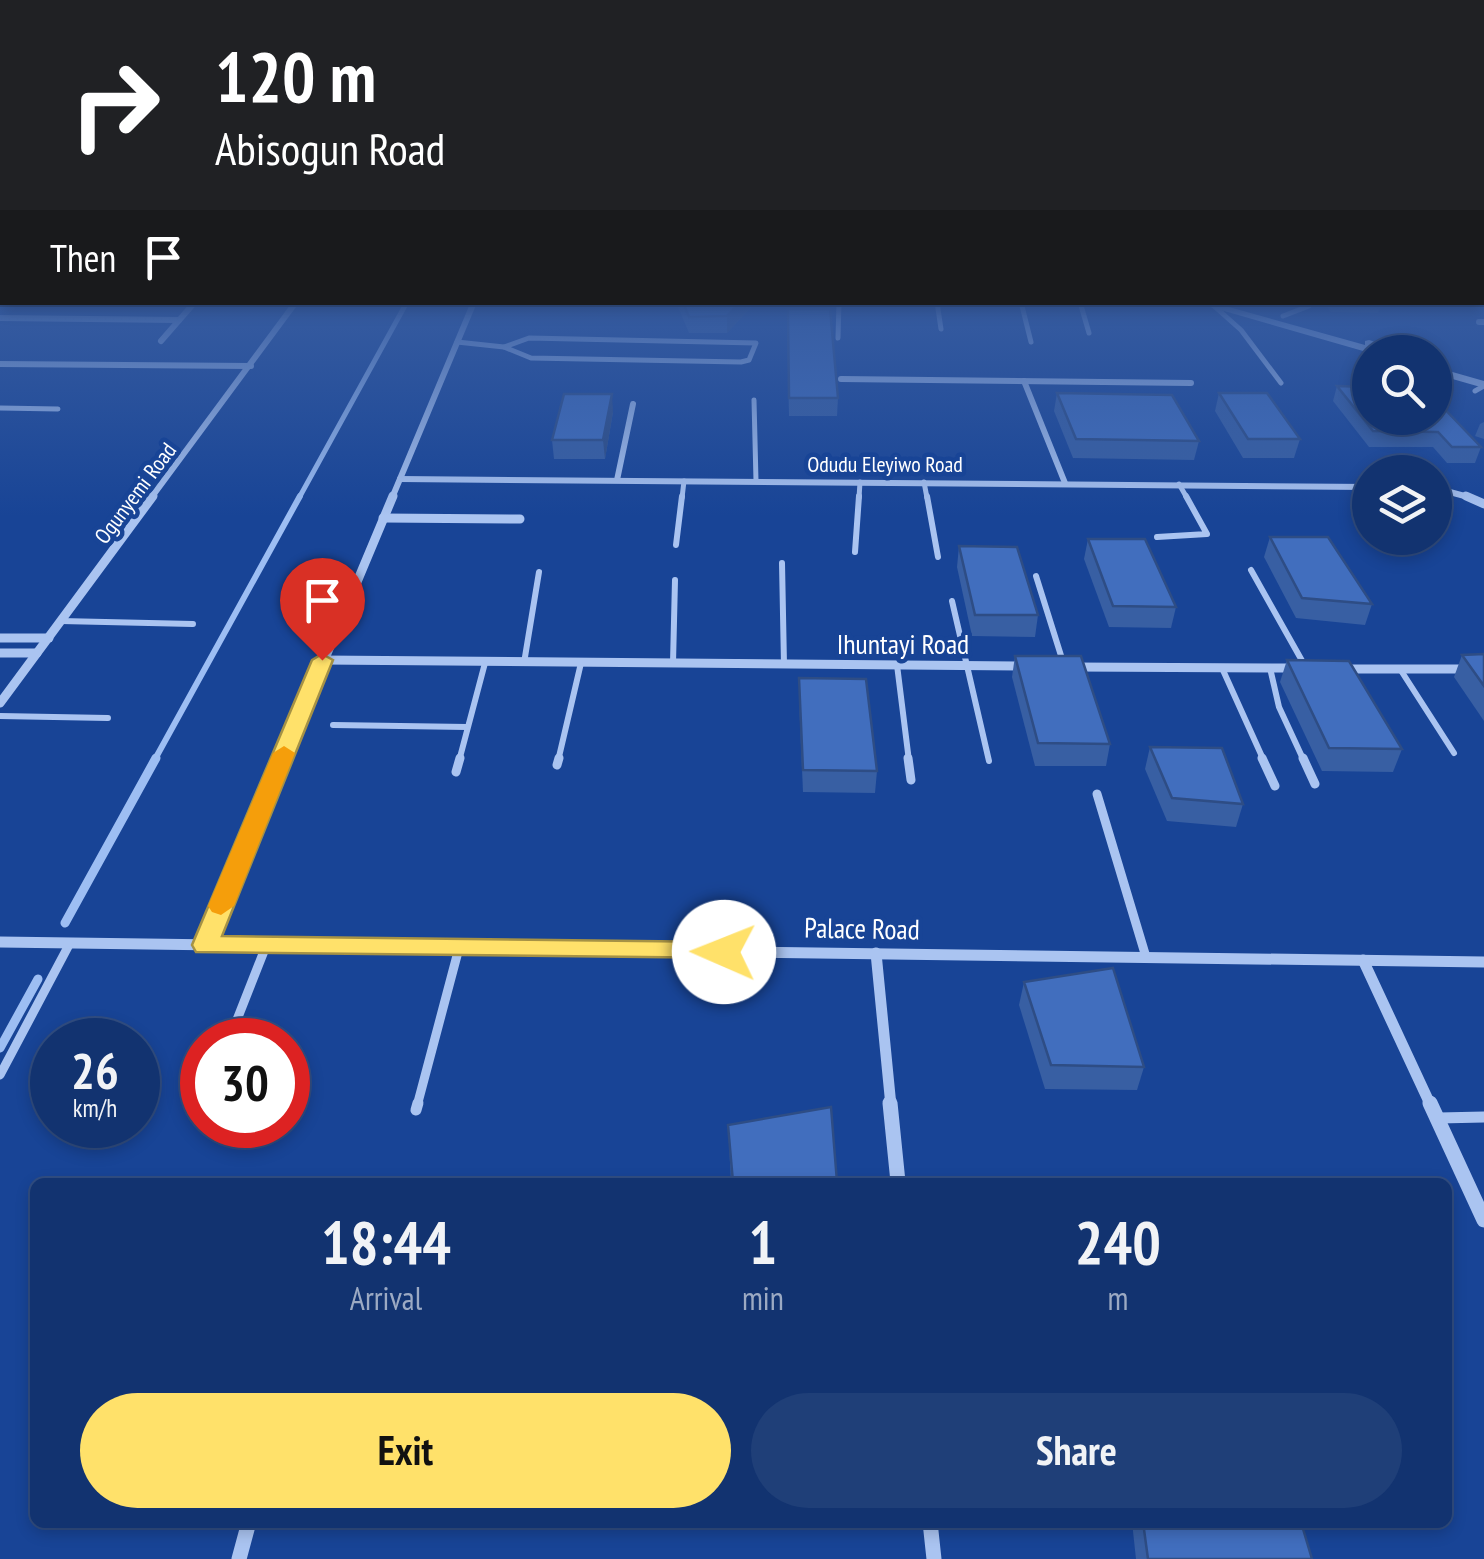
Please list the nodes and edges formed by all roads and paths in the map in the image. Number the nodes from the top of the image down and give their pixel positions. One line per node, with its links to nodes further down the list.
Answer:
1 (247, 371): 37 (street, Ogunyemi Road)
2 (446, 371): 14 (street)
3 (1272, 371): 8 (lane)
4 (1452, 376): 9 (street)
5 (841, 379): 6 (street)
6 (1024, 381): 7 (street); 20 (street)
7 (1191, 383)
8 (1281, 383)
9 (1481, 387)
10 (754, 400): 17 (lane)
11 (634, 404): 15 (street)
12 (0, 408): 13 (lane)
13 (58, 408)
14 (400, 479): 15 (street, Odudu Eleyiwo Road); 25 (street)
15 (617, 480): 16 (street, Odudu Eleyiwo Road)
16 (684, 481): 17 (street, Odudu Eleyiwo Road); 28 (lane)
17 (756, 481): 18 (street, Odudu Eleyiwo Road)
18 (860, 482): 19 (street, Odudu Eleyiwo Road); 29 (lane)
19 (924, 482): 20 (street, Odudu Eleyiwo Road); 30 (lane)
20 (1065, 483): 21 (street, Odudu Eleyiwo Road)
21 (1180, 484): 22 (street, Odudu Eleyiwo Road); 27 (lane)
22 (1352, 487)
23 (1452, 490): 24 (street)
24 (1484, 504)
25 (384, 518): 26 (street); 43 (street)
26 (520, 519)
27 (1157, 537)
28 (676, 545)
29 (855, 552)
30 (938, 557)
31 (782, 563): 48 (lane)
32 (1251, 570): 54 (lane)
33 (539, 572): 45 (lane)
34 (1036, 576): 51 (lane)
35 (675, 580): 47 (lane)
36 (952, 601): 50 (lane)
37 (61, 622): 38 (lane); 40 (street, Ogunyemi Road)
38 (193, 624)
39 (0, 638): 40 (street)
40 (48, 638): 42 (street, Ogunyemi Road)
41 (0, 653): 42 (street)
42 (37, 653): 57 (street, Ogunyemi Road)
43 (322, 660): 44 (street, Ihuntayi Road); 72 (street)
44 (484, 662): 45 (street, Ihuntayi Road); 61 (lane)
45 (524, 663): 46 (street, Ihuntayi Road)
46 (581, 663): 47 (street, Ihuntayi Road); 64 (lane)
47 (672, 663): 48 (street, Ihuntayi Road)
48 (784, 664): 49 (street, Ihuntayi Road)
49 (897, 666): 50 (street, Ihuntayi Road); 66 (lane)
50 (968, 666): 51 (street, Ihuntayi Road); 63 (lane)
51 (1065, 666): 52 (street, Ihuntayi Road)
52 (1222, 668): 53 (street, Ihuntayi Road); 68 (lane)
53 (1270, 668): 54 (street, Ihuntayi Road); 67 (lane)
54 (1307, 669): 55 (street, Ihuntayi Road)
55 (1400, 669): 56 (street, Ihuntayi Road); 62 (lane)
56 (1484, 670)
57 (0, 703)
58 (0, 716): 59 (lane)
59 (108, 718)
60 (332, 724): 61 (lane)
61 (467, 728): 65 (lane)
62 (1454, 753)
63 (988, 761)
64 (557, 764)
65 (456, 772)
66 (910, 780)
67 (1315, 784)
68 (1274, 786)
69 (1097, 794): 76 (lane)
70 (0, 942): 71 (street, Palace Road)
71 (70, 943): 72 (street, Palace Road); 80 (lane)
72 (205, 945): 73 (street, Palace Road)
73 (266, 946): 74 (street, Palace Road); 79 (lane)
74 (459, 948): 75 (street, Palace Road); 81 (lane)
75 (876, 953): 76 (street, Palace Road); 84 (street)
76 (1146, 957): 77 (street, Palace Road)
77 (1363, 960): 78 (street, Palace Road); 83 (street)
78 (1484, 962)
79 (238, 1018)
80 (0, 1075)
81 (416, 1110)
82 (1484, 1117): 83 (lane)
83 (1436, 1118): 85 (street)
84 (898, 1178)
85 (1484, 1220)
86 (247, 1528): 88 (street)
87 (931, 1528): 89 (street)
88 (239, 1559)
89 (934, 1559)

